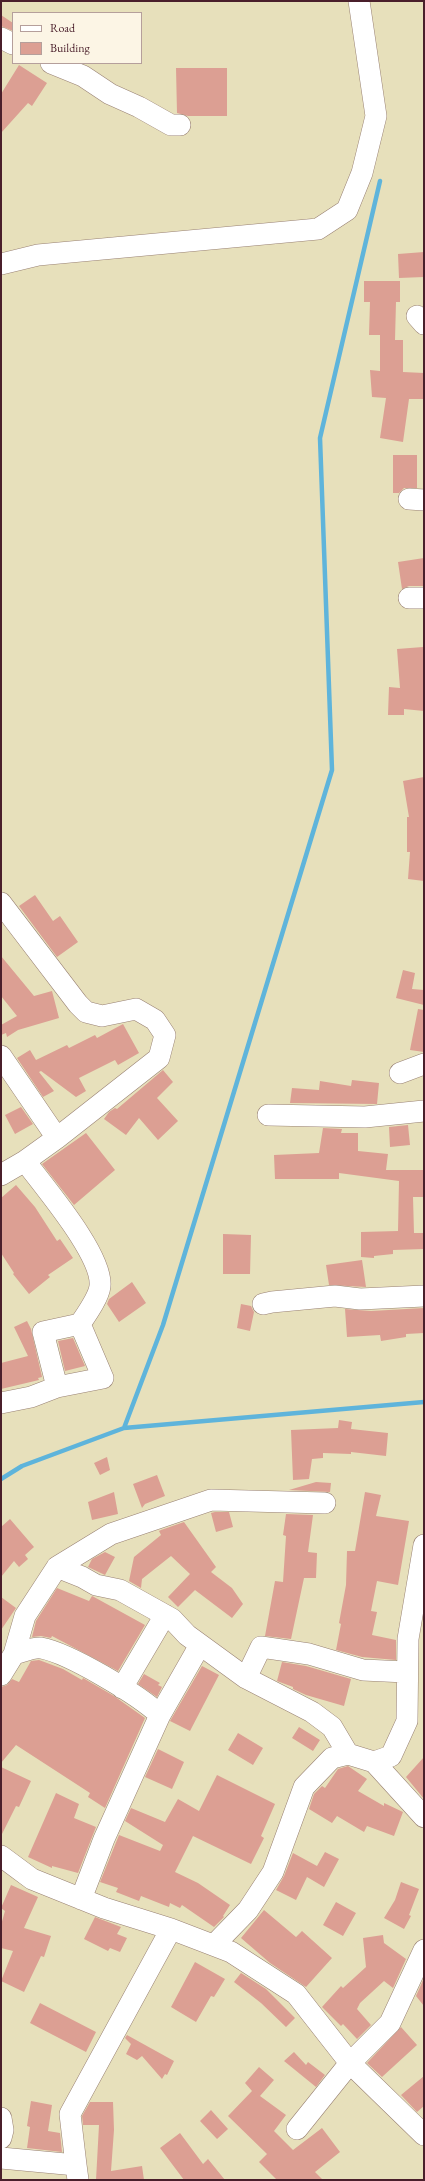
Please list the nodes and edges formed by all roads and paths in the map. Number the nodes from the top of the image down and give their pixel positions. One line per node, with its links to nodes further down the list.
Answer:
1 (359, 1): 6 (street)
2 (1, 38): 3 (street)
3 (12, 44)
4 (54, 64): 5 (street)
5 (180, 125)
6 (1, 264)
7 (1, 903): 13 (street)
8 (1, 1056): 13 (street)
9 (424, 1064): 10 (street)
10 (400, 1073)
11 (424, 1111): 12 (street)
12 (268, 1115)
13 (57, 1138): 14 (street)
14 (25, 1161): 15 (street); 18 (street)
15 (1, 1175)
16 (424, 1296): 17 (street)
17 (263, 1304)
18 (80, 1324): 19 (street); 19 (street)
19 (57, 1387): 20 (street)
20 (1, 1403)
21 (325, 1503): 23 (street)
22 (424, 1544): 25 (street)
23 (57, 1567): 24 (street); 27 (street)
24 (165, 1615): 26 (street); 31 (street)
25 (416, 1641): 28 (street)
26 (200, 1645): 30 (street); 32 (street)
27 (14, 1654): 29 (street); 31 (street)
28 (406, 1672): 30 (street); 34 (street)
29 (1, 1675)
30 (246, 1678): 33 (street)
31 (122, 1688): 32 (street)
32 (160, 1715): 37 (street)
33 (348, 1754): 34 (street); 39 (street)
34 (374, 1762): 35 (street)
35 (424, 1817)
36 (1, 1856): 37 (street)
37 (81, 1899): 38 (street)
38 (171, 1929): 39 (street); 47 (street)
39 (214, 1945): 41 (street)
40 (424, 1950): 41 (street)
41 (350, 2062): 43 (street); 44 (street)
42 (1, 2118): 45 (street)
43 (296, 2128)
44 (424, 2135)
45 (1, 2138)
46 (1, 2158): 47 (street)
47 (77, 2173)

